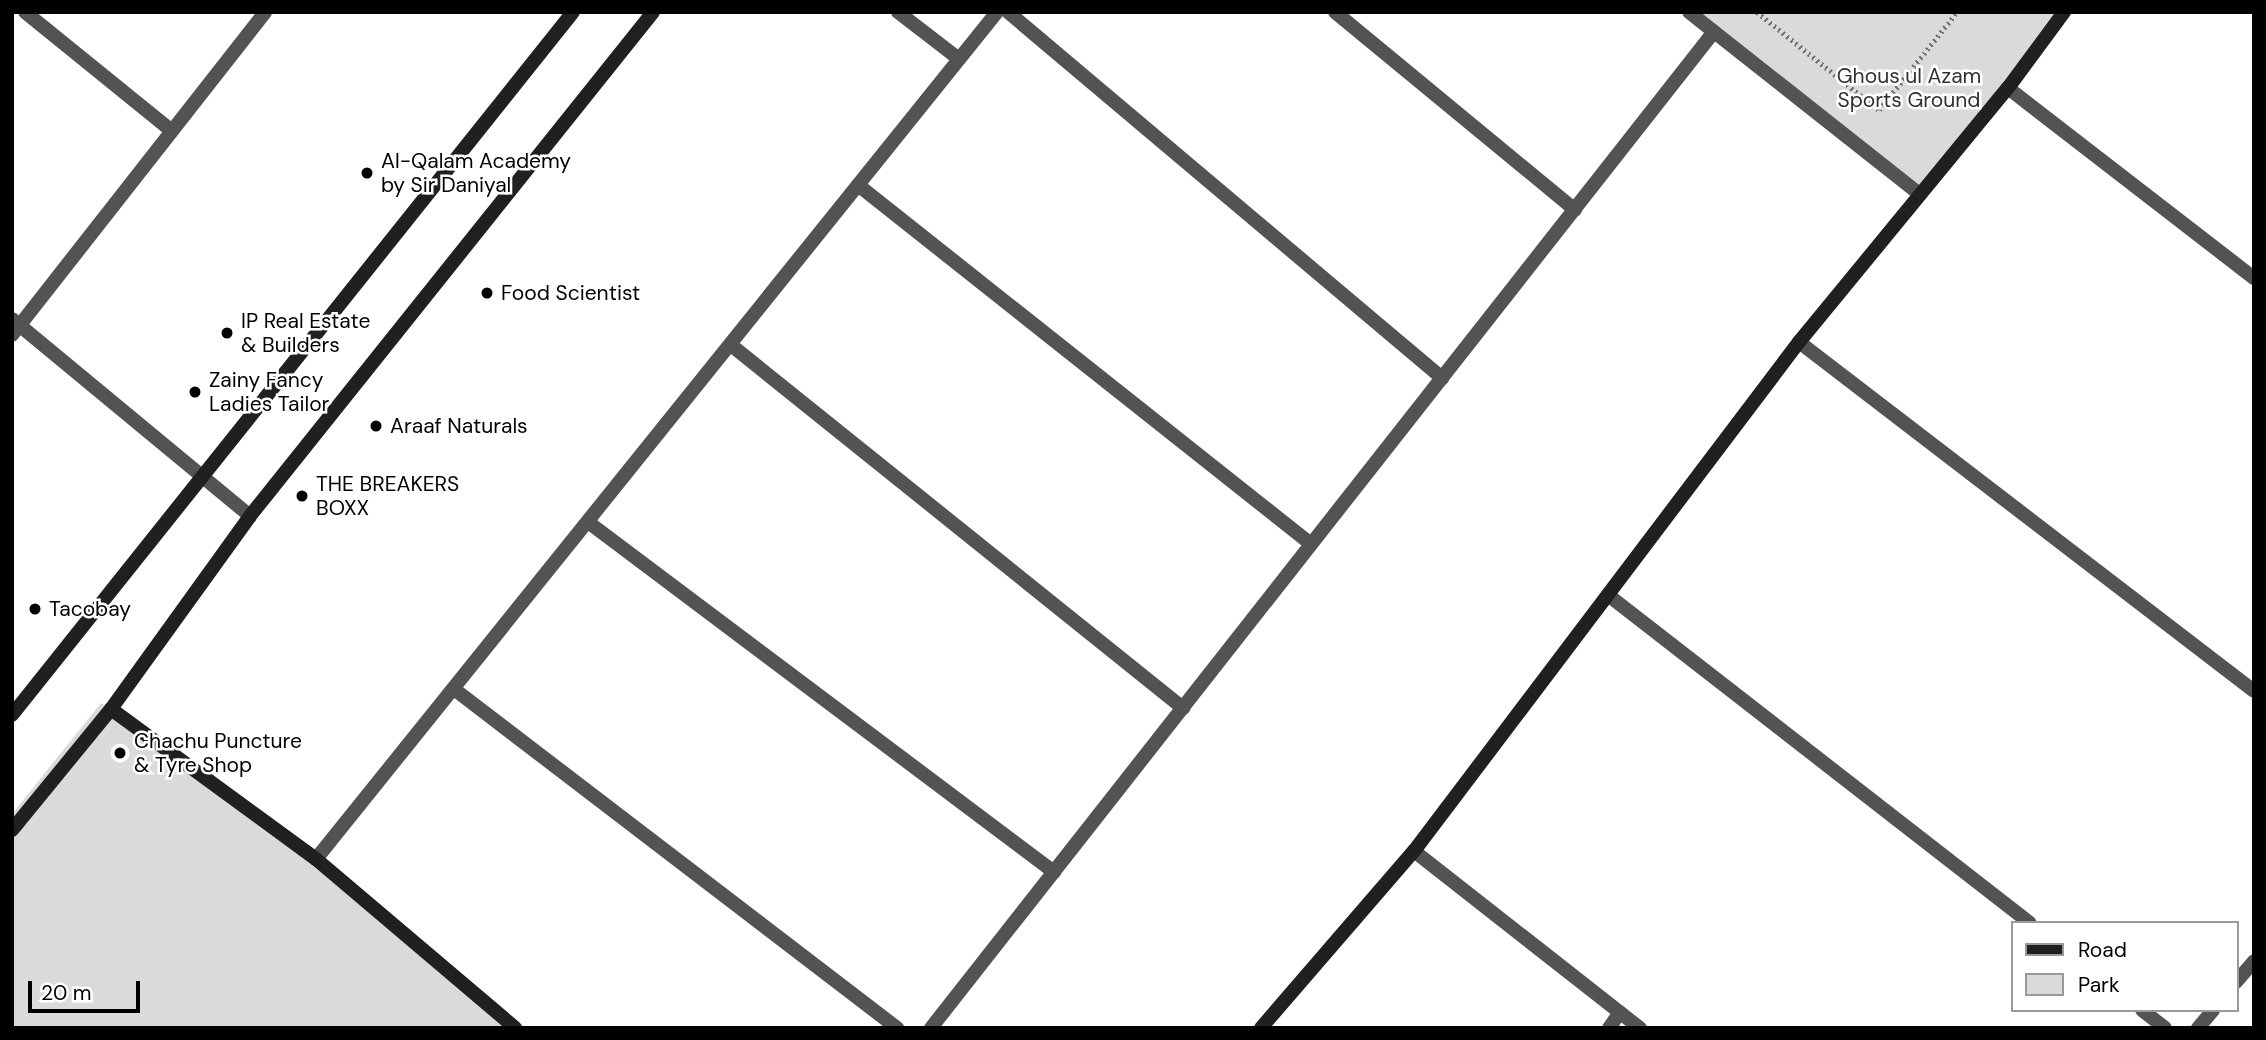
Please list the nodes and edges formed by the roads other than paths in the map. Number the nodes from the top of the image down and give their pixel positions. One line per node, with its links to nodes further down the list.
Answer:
1 (25, 12): 14 (street)
2 (265, 12): 14 (street)
3 (573, 12): 23 (main road)
4 (653, 12): 24 (main road)
5 (898, 12): 12 (street)
6 (997, 12): 12 (street)
7 (1008, 12): 22 (street)
8 (1335, 12): 17 (street)
9 (1689, 12): 11 (street)
10 (2064, 12): 13 (main road)
11 (1713, 33): 16 (street); 17 (street)
12 (960, 59): 15 (street)
13 (2008, 88): 16 (main road); 18 (street)
14 (172, 131): 19 (street)
15 (858, 185): 21 (street); 26 (street)
16 (1918, 193): 20 (main road)
17 (1574, 210): 22 (street)
18 (2254, 278)
19 (15, 326): 23 (street)
20 (1800, 342): 27 (main road); 29 (street)
21 (730, 345): 25 (street); 30 (street)
22 (1442, 378): 26 (street)
23 (202, 478): 24 (street); 32 (main road)
24 (250, 516): 31 (main road)
25 (588, 522): 28 (street); 36 (street)
26 (1311, 544): 30 (street)
27 (1608, 595): 34 (main road); 37 (street)
28 (454, 689): 35 (street); 44 (street)
29 (2254, 691)
30 (1183, 708): 36 (street)
31 (111, 709): 33 (main road); 35 (main road)
32 (12, 715)
33 (12, 830)
34 (1415, 850): 40 (street); 46 (main road)
35 (316, 859): 43 (main road)
36 (1054, 872): 45 (street)
37 (2027, 921)
38 (2254, 961): 39 (street)
39 (2238, 980)
40 (1620, 1012): 47 (street); 48 (street)
41 (2145, 1012): 49 (street)
42 (2211, 1012): 50 (street)
43 (514, 1028)
44 (897, 1028)
45 (931, 1028)
46 (1261, 1028)
47 (1609, 1028)
48 (1640, 1028)
49 (2165, 1028)
50 (2198, 1028)

